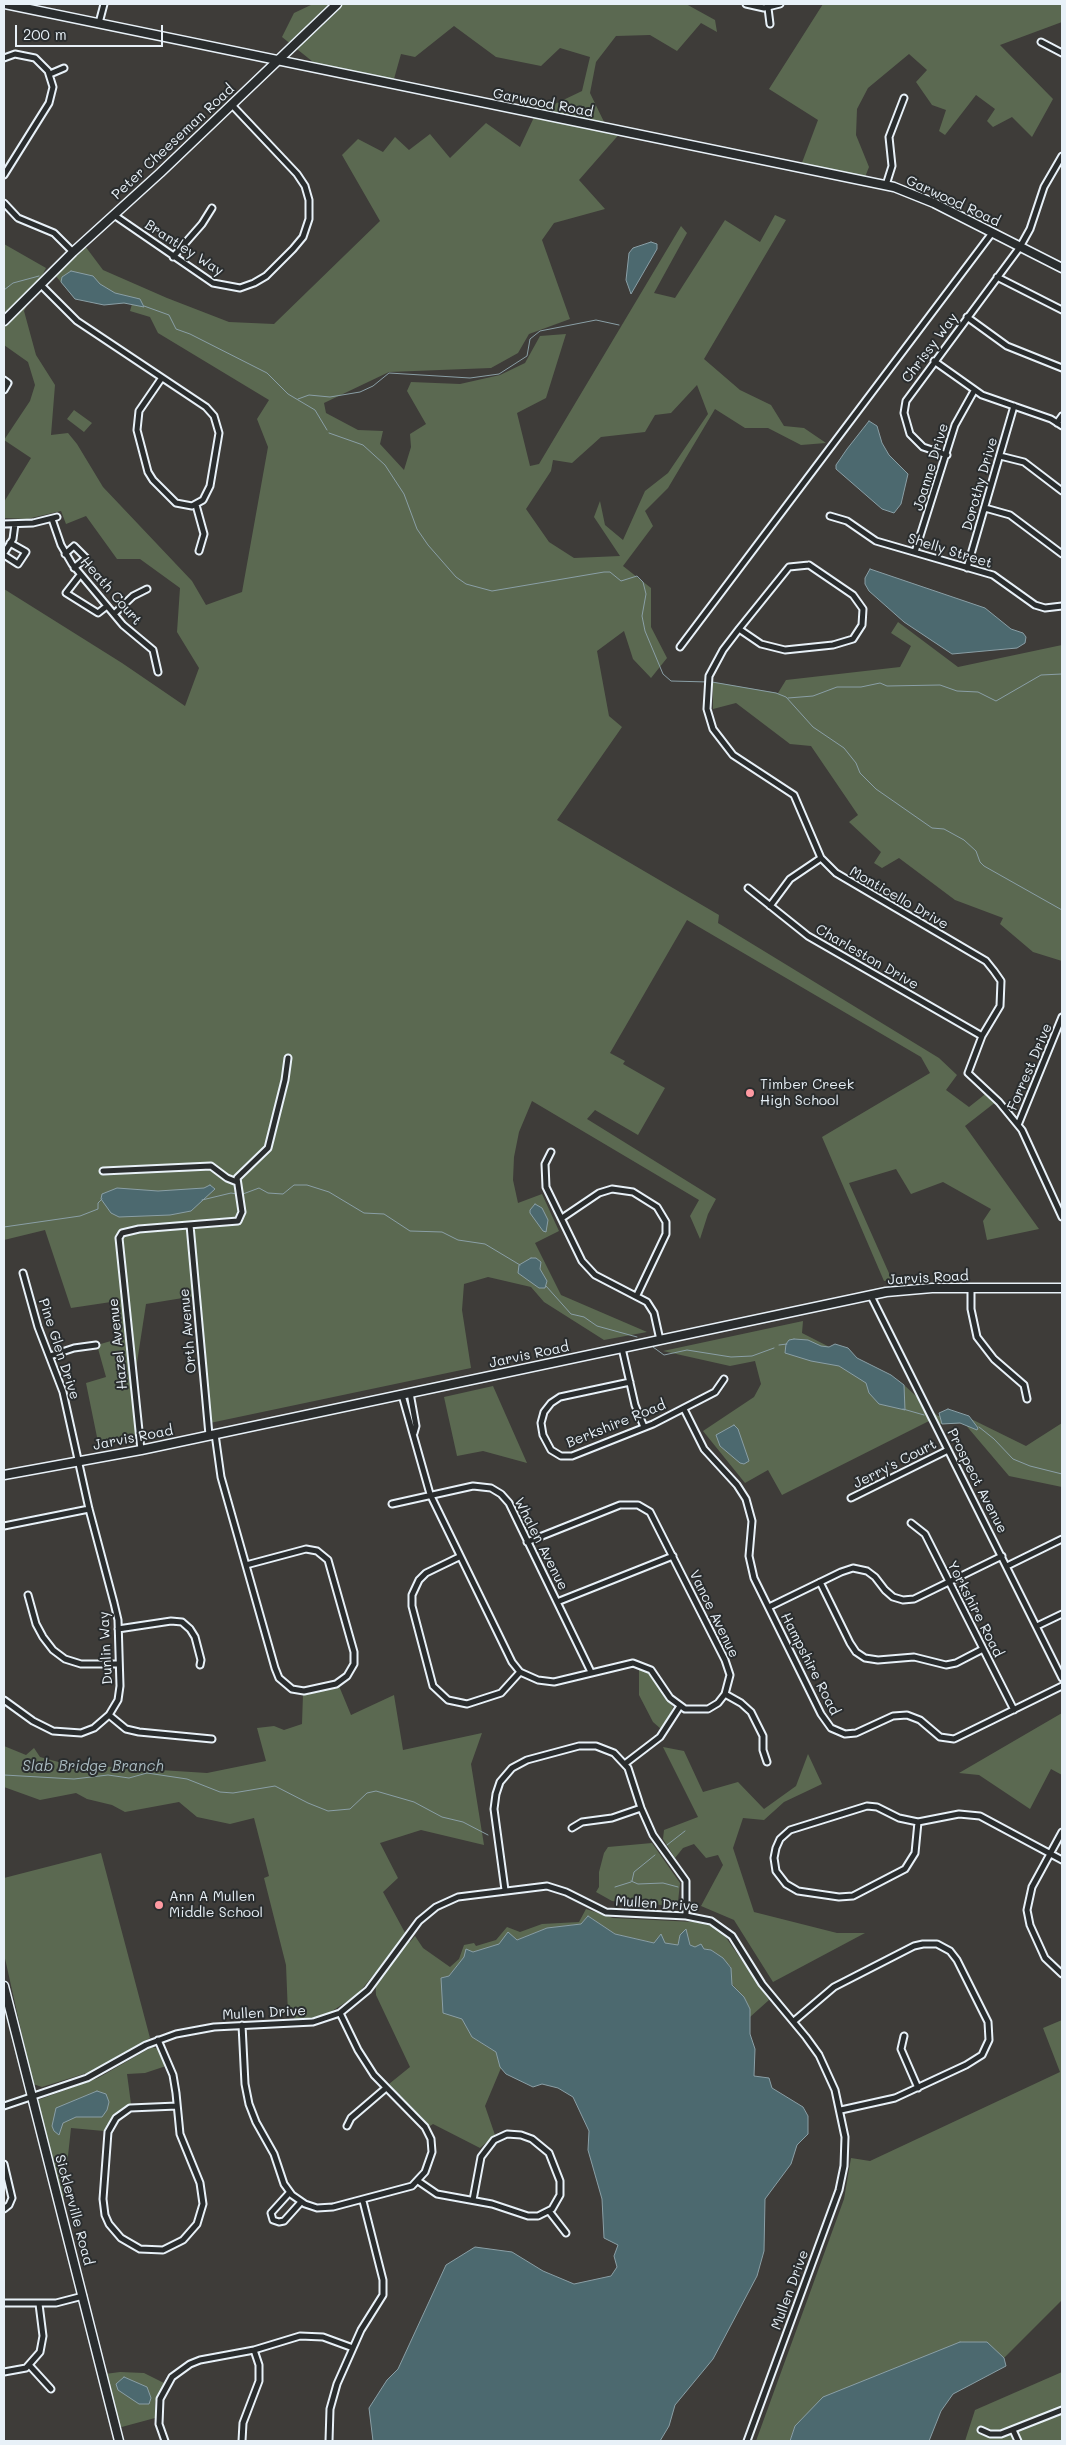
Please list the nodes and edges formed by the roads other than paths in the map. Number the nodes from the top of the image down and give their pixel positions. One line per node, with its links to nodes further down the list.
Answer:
1 (5, 4): 7 (street, Garwood Road)
2 (104, 4): 7 (street)
3 (337, 4): 12 (street, Peter Cheeseman Road)
4 (746, 4): 6 (street)
5 (780, 4): 6 (street)
6 (768, 8): 8 (street)
7 (99, 23): 12 (street, Garwood Road)
8 (770, 24)
9 (1041, 42): 10 (street)
10 (1062, 52)
11 (4, 58): 14 (street)
12 (278, 60): 16 (street, Peter Cheeseman Road); 19 (street, Garwood Road)
13 (64, 68): 14 (street)
14 (50, 74): 18 (street)
15 (904, 98): 19 (street)
16 (231, 104): 22 (street, Peter Cheeseman Road); 26 (street, Brantley Way)
17 (1062, 156): 24 (street, Chrissy Way)
18 (4, 175)
19 (886, 185): 23 (street, Garwood Road)
20 (4, 204): 25 (street)
21 (212, 208): 26 (street)
22 (114, 215): 25 (street, Peter Cheeseman Road); 26 (street, Brantley Way)
23 (992, 233): 24 (street, Garwood Road); 64 (street)
24 (1020, 247): 27 (street, Garwood Road); 28 (street, Chrissy Way)
25 (73, 252): 29 (street, Peter Cheeseman Road)
26 (173, 257)
27 (1062, 268)
28 (997, 277): 30 (street); 31 (street, Chrissy Way)
29 (40, 284): 32 (street, Peter Cheeseman Road); 35 (street)
30 (1062, 310)
31 (968, 317): 33 (street, Chrissy Way); 34 (street)
32 (4, 320)
33 (934, 361): 38 (street); 42 (street, Chrissy Way)
34 (1062, 368)
35 (161, 379): 45 (street); 45 (street)
36 (4, 380): 37 (street)
37 (4, 390)
38 (974, 391): 39 (street); 42 (street, Joanne Drive)
39 (1014, 406): 41 (street); 43 (street, Dorothy Drive)
40 (1062, 416): 41 (street)
41 (1060, 424)
42 (947, 455): 52 (street, Joanne Drive)
43 (1000, 456): 44 (street); 46 (street, Dorothy Drive)
44 (1062, 491)
45 (196, 505): 51 (street)
46 (985, 508): 55 (street); 57 (street, Dorothy Drive)
47 (830, 516): 52 (street, Shelly Street)
48 (4, 524): 49 (street)
49 (15, 524): 50 (street); 54 (street, Heath Court)
50 (10, 543): 53 (street); 53 (street)
51 (198, 551)
52 (915, 552): 57 (street, Shelly Street)
53 (4, 554)
54 (65, 554): 56 (street, Heath Court); 56 (street)
55 (1062, 554)
56 (74, 568): 58 (street, Heath Court)
57 (967, 568): 61 (street, Shelly Street)
58 (80, 575): 60 (street, Heath Court); 60 (street)
59 (146, 589): 62 (street)
60 (107, 606): 62 (street, Heath Court)
61 (1062, 606)
62 (114, 614): 65 (street, Heath Court)
63 (739, 629): 63 (street, Monticello Drive); 66 (street, Monticello Drive)
64 (680, 647)
65 (158, 672)
66 (821, 858): 68 (street); 70 (street, Monticello Drive)
67 (748, 888): 68 (street, Charleston Drive)
68 (770, 906): 70 (street, Charleston Drive)
69 (1062, 1017): 72 (street, Forrest Drive)
70 (982, 1036): 72 (street, Monticello Drive)
71 (288, 1058): 75 (street)
72 (1018, 1125): 76 (street)
73 (551, 1152): 77 (street)
74 (103, 1171): 75 (street)
75 (237, 1182): 78 (street)
76 (1062, 1216)
77 (562, 1218): 82 (street); 82 (street)
78 (190, 1225): 94 (street, Orth Avenue); 95 (street, Hazel Avenue)
79 (23, 1273): 87 (street, Pine Glen Drive)
80 (971, 1288): 81 (street, Jarvis Road); 83 (street, Jarvis Road); 91 (street)
81 (1062, 1288)
82 (637, 1295): 84 (street)
83 (871, 1296): 84 (street, Jarvis Road); 96 (street, Prospect Avenue)
84 (660, 1340): 86 (street, Jarvis Road)
85 (96, 1345): 87 (street)
86 (622, 1348): 89 (street); 90 (street, Jarvis Road)
87 (50, 1356): 97 (street, Pine Glen Drive)
88 (724, 1379): 92 (street, Berkshire Road)
89 (630, 1382): 93 (street); 93 (street, Berkshire Road)
90 (406, 1394): 94 (street, Jarvis Road); 99 (street)
91 (1027, 1399)
92 (684, 1409): 93 (street, Berkshire Road); 116 (street, Hampshire Road)
93 (644, 1428)
94 (212, 1435): 95 (street, Jarvis Road); 110 (street, Orth Avenue)
95 (141, 1450): 97 (street, Jarvis Road)
96 (948, 1450): 100 (street, Jerry's Court); 108 (street, Prospect Avenue)
97 (78, 1462): 98 (street, Jarvis Road); 102 (street, Dunlin Way)
98 (4, 1475)
99 (430, 1494): 101 (street, Whalen Avenue); 106 (street, Whalen Avenue); 109 (street)
100 (851, 1498)
101 (392, 1504)
102 (88, 1509): 104 (street); 119 (street, Dunlin Way)
103 (911, 1523): 113 (street, Yorkshire Road)
104 (4, 1526)
105 (1062, 1539): 111 (street)
106 (527, 1542): 107 (street, Vance Avenue); 115 (street, Whalen Avenue)
107 (673, 1556): 115 (street); 127 (street, Vance Avenue)
108 (1002, 1556): 111 (street, Prospect Avenue); 113 (street)
109 (459, 1557): 123 (street); 123 (street)
110 (246, 1565): 110 (street, Orth Avenue)
111 (1007, 1566): 118 (street, Prospect Avenue)
112 (820, 1582): 113 (street); 116 (street); 120 (street)
113 (950, 1582): 120 (street, Yorkshire Road)
114 (28, 1595): 121 (street)
115 (557, 1602): 124 (street, Whalen Avenue)
116 (769, 1607): 130 (street, Hampshire Road)
117 (1062, 1614): 118 (street)
118 (1037, 1626): 125 (street, Prospect Avenue)
119 (118, 1629): 121 (street, Dunlin Way); 122 (street)
120 (983, 1649): 130 (street, Yorkshire Road)
121 (119, 1664): 131 (street, Dunlin Way)
122 (200, 1665)
123 (520, 1672): 124 (street)
124 (591, 1672): 129 (street)
125 (1062, 1678)
126 (1062, 1686): 130 (street, Hampshire Road)
127 (725, 1694): 129 (street); 133 (street)
128 (4, 1700): 131 (street, Dunlin Way)
129 (680, 1706): 134 (street)
130 (1014, 1710)
131 (108, 1715): 132 (street)
132 (212, 1739)
133 (767, 1762)
134 (626, 1763): 135 (street); 141 (street)
135 (641, 1808): 137 (street); 142 (street)
136 (918, 1822): 136 (street); 139 (street)
137 (572, 1828)
138 (1062, 1832): 139 (street)
139 (1050, 1854): 140 (street); 143 (street)
140 (1062, 1860)
141 (505, 1890): 142 (street, Mullen Drive); 145 (street, Mullen Drive)
142 (686, 1916): 146 (street, Mullen Drive)
143 (1062, 1974)
144 (4, 1986): 152 (street, Sicklerville Road)
145 (340, 2013): 147 (street, Mullen Drive); 150 (street)
146 (794, 2021): 151 (street); 155 (street, Mullen Drive)
147 (242, 2025): 149 (street, Mullen Drive); 159 (street)
148 (904, 2036): 151 (street)
149 (158, 2040): 152 (street, Mullen Drive); 154 (street)
150 (386, 2088): 156 (street); 158 (street)
151 (918, 2088): 155 (street)
152 (32, 2096): 153 (street, Mullen Drive); 166 (street, Sicklerville Road)
153 (4, 2106)
154 (177, 2106): 154 (street)
155 (841, 2110): 181 (street, Mullen Drive)
156 (347, 2126)
157 (4, 2164): 163 (street)
158 (418, 2181): 160 (street); 161 (street)
159 (290, 2192): 162 (street); 162 (street)
160 (473, 2200): 164 (street); 164 (street)
161 (363, 2201): 162 (street); 169 (street)
162 (301, 2202)
163 (4, 2209)
164 (549, 2211): 165 (street)
165 (566, 2233)
166 (84, 2296): 168 (street); 177 (street, Sicklerville Road)
167 (4, 2303): 168 (street)
168 (39, 2304): 171 (street)
169 (353, 2348): 170 (street); 180 (street)
170 (254, 2350): 178 (street); 179 (street)
171 (30, 2366): 172 (street); 173 (street)
172 (4, 2372)
173 (51, 2390)
174 (1062, 2410): 176 (street)
175 (981, 2430): 176 (street)
176 (1013, 2430): 182 (street)
177 (119, 2441)
178 (165, 2441)
179 (242, 2441)
180 (329, 2441)
181 (747, 2441)
182 (1018, 2441)

